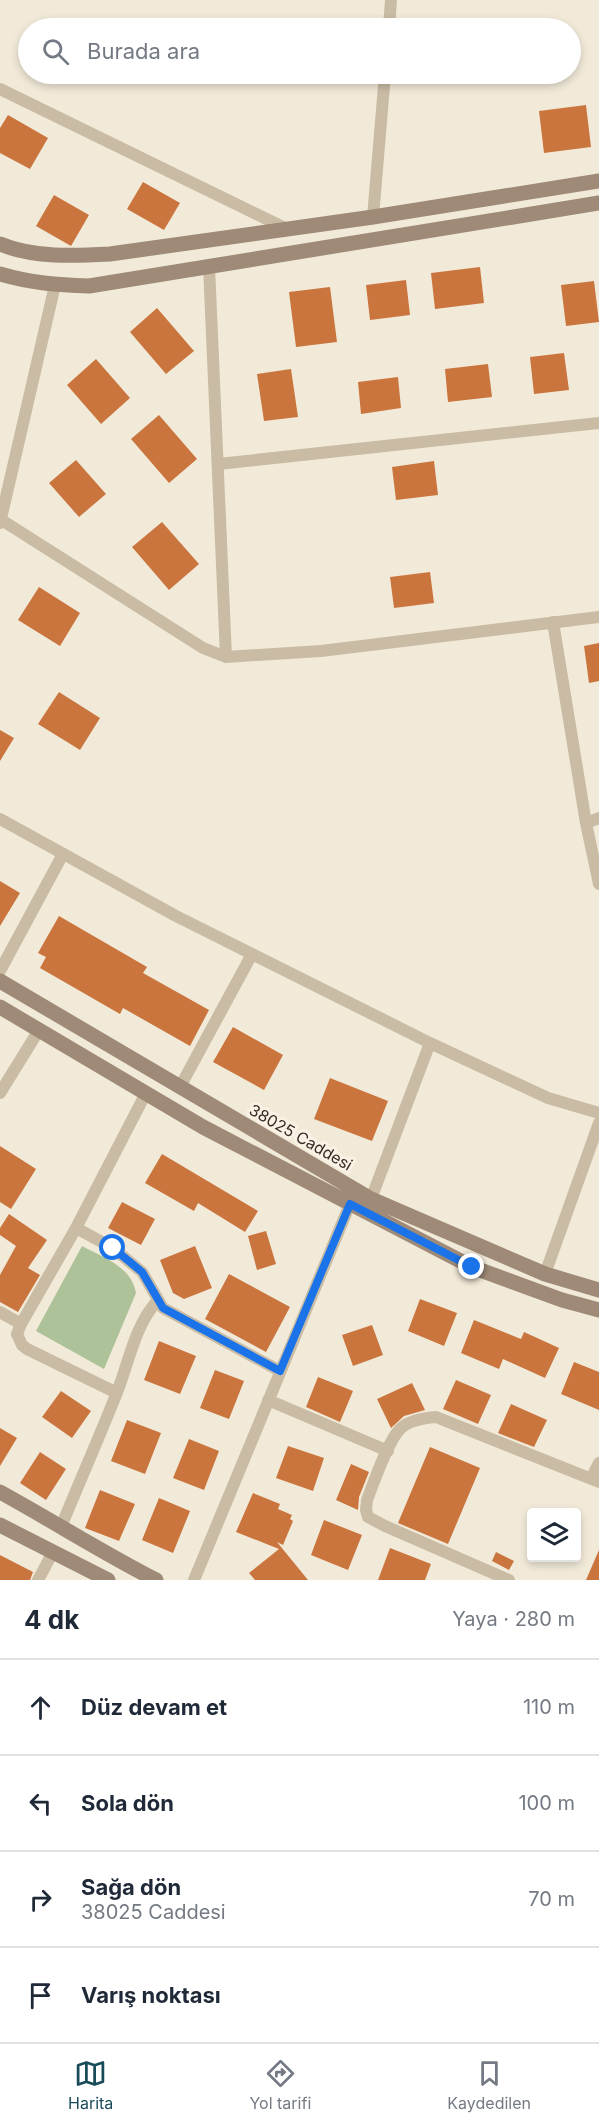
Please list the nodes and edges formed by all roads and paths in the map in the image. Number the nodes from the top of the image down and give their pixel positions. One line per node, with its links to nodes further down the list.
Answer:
1 (392, 0): 2 (street)
2 (390, 18)
3 (384, 84): 7 (street)
4 (0, 89): 8 (street)
5 (599, 181): 7 (street)
6 (599, 203): 10 (street)
7 (373, 217): 8 (street)
8 (287, 229): 9 (street)
9 (0, 244)
10 (209, 266): 12 (street); 14 (street)
11 (0, 274): 12 (street)
12 (55, 285): 15 (street)
13 (599, 423): 14 (street)
14 (218, 464): 18 (street)
15 (1, 521): 18 (street)
16 (599, 617): 17 (street)
17 (553, 622): 18 (street); 21 (street)
18 (226, 657)
19 (599, 818): 21 (street)
20 (0, 819): 22 (street)
21 (586, 823): 23 (street)
22 (63, 854): 24 (street); 25 (street)
23 (599, 884)
24 (252, 954): 29 (street); 30 (street)
25 (0, 971)
26 (0, 981): 30 (street, 38025 Caddesi)
27 (0, 1007): 28 (street, 38025 Caddesi)
28 (39, 1030): 31 (street); 32 (street, 38025 Caddesi)
29 (430, 1043): 33 (street); 35 (street)
30 (180, 1087): 35 (street, 38025 Caddesi)
31 (0, 1093)
32 (146, 1093): 36 (street, 38025 Caddesi); 37 (street)
33 (599, 1113)
34 (599, 1124): 38 (street)
35 (371, 1199): 38 (street, 38025 Caddesi)
36 (350, 1204): 41 (street, 38025 Caddesi); 44 (street)
37 (76, 1228): 40 (street); 43 (street)
38 (545, 1274): 39 (street, 38025 Caddesi)
39 (599, 1290)
40 (158, 1300): 44 (street); 45 (street)
41 (595, 1309)
42 (0, 1312): 43 (street)
43 (21, 1324): 45 (street)
44 (280, 1371): 46 (street)
45 (117, 1394): 52 (street)
46 (268, 1400): 47 (street); 57 (street)
47 (388, 1450): 49 (street); 58 (street)
48 (599, 1463): 49 (street)
49 (595, 1481)
50 (0, 1492): 52 (street)
51 (0, 1526): 53 (street)
52 (61, 1527): 56 (street)
53 (53, 1552): 54 (street); 55 (street)
54 (38, 1580)
55 (108, 1580)
56 (156, 1580)
57 (194, 1580)
58 (509, 1580)

